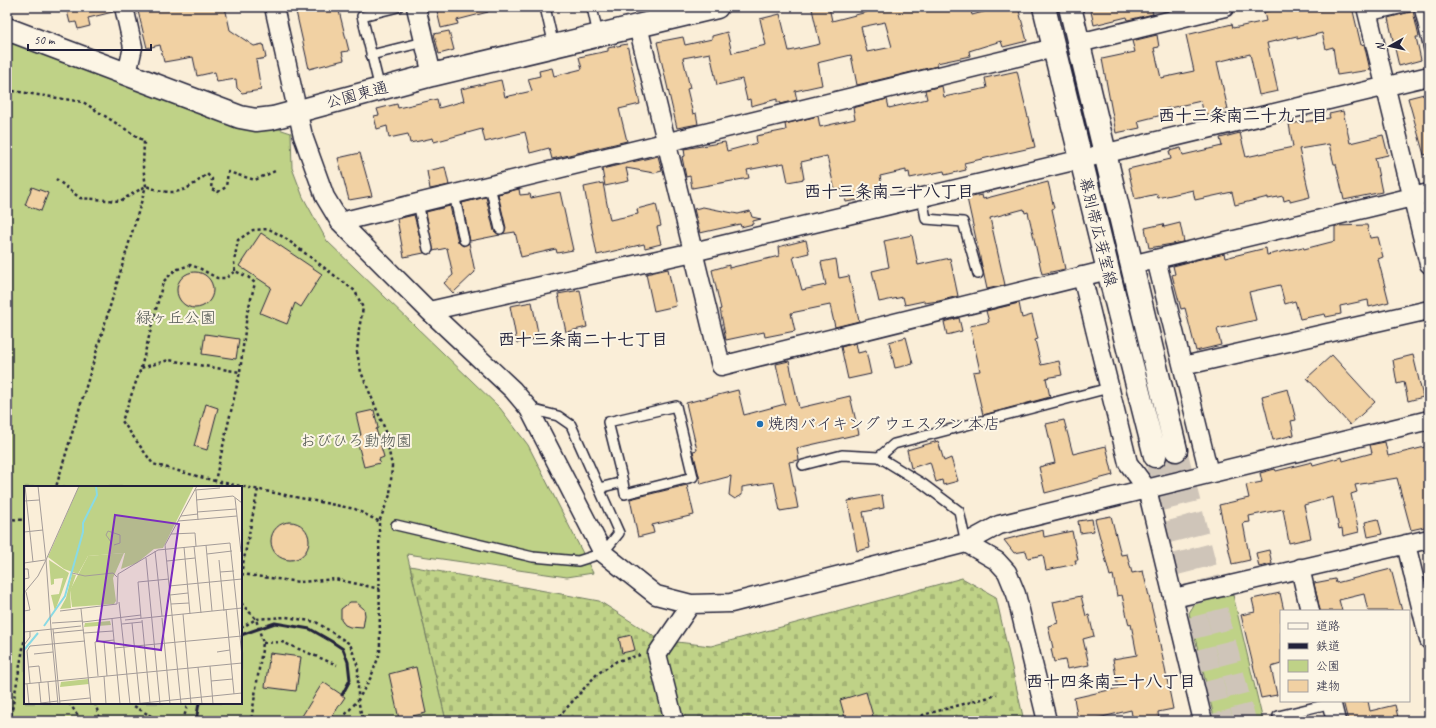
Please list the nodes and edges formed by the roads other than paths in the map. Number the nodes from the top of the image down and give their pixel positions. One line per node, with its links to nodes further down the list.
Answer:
1 (124, 7): 23 (street)
2 (274, 7): 28 (street)
3 (398, 7): 22 (lane)
4 (416, 7): 17 (street)
5 (545, 7): 19 (lane)
6 (592, 7): 16 (lane)
7 (714, 7): 14 (main road, 公園東通)
8 (1044, 7): 20 (main road, 幕別帯広芽室線)
9 (1070, 7): 18 (main road, 幕別帯広芽室線)
10 (1225, 7): 18 (street)
11 (1408, 7): 13 (lane)
12 (1419, 7): 21 (lane)
13 (1367, 12): 26 (street)
14 (638, 26): 16 (main road, 公園東通); 29 (street)
15 (7, 29): 23 (main road, 公園東通)
16 (598, 35): 19 (main road, 公園東通)
17 (424, 42): 22 (lane); 24 (street)
18 (1079, 43): 30 (main road, 幕別帯広芽室線)
19 (554, 46): 24 (main road, 公園東通)
20 (1054, 48): 29 (street); 31 (main road, 幕別帯広芽室線)
21 (1429, 50)
22 (371, 55): 27 (lane)
23 (127, 74): 28 (main road, 公園東通)
24 (432, 75): 27 (main road, 公園東通)
25 (1429, 76): 26 (street)
26 (1386, 86): 30 (street); 34 (street)
27 (380, 89): 28 (main road, 公園東通)
28 (299, 110): 37 (street)
29 (666, 143): 32 (street); 41 (street)
30 (1104, 153): 31 (street); 43 (main road, 幕別帯広芽室線)
31 (1080, 159): 35 (street); 45 (main road, 幕別帯広芽室線)
32 (490, 186): 33 (street); 38 (lane)
33 (454, 194): 36 (street); 39 (lane)
34 (1421, 195): 42 (street); 44 (street)
35 (922, 197): 41 (street); 46 (lane)
36 (418, 203): 37 (street); 40 (lane)
37 (340, 222): 49 (street)
38 (500, 229)
39 (464, 240)
40 (428, 249)
41 (693, 252): 47 (street); 49 (street)
42 (1156, 259): 43 (street); 50 (street)
43 (1131, 264): 54 (main road, 幕別帯広芽室線)
44 (1429, 264)
45 (1108, 270): 47 (street); 55 (main road, 幕別帯広芽室線)
46 (978, 274)
47 (1082, 276): 51 (street)
48 (1429, 310): 50 (street)
49 (430, 311): 52 (street)
50 (1183, 366): 58 (street)
51 (1109, 388): 56 (lane); 61 (street)
52 (529, 409): 60 (lane); 66 (street)
53 (1429, 420): 58 (street)
54 (1176, 450)
55 (1155, 456)
56 (878, 457): 57 (lane); 64 (lane)
57 (803, 465)
58 (1209, 473): 61 (street)
59 (623, 482): 59 (lane); 60 (lane)
60 (599, 488): 66 (lane)
61 (1147, 489): 64 (street); 68 (street)
62 (396, 525): 66 (lane)
63 (1429, 539): 65 (street)
64 (966, 543): 69 (street); 75 (street)
65 (1406, 544): 67 (street); 71 (street)
66 (603, 553): 69 (street)
67 (1300, 568): 68 (street); 70 (street)
68 (1174, 598): 76 (street)
69 (691, 604): 74 (street)
70 (1310, 610)
71 (1429, 640)
72 (1331, 702): 73 (lane); 77 (street)
73 (1278, 716)
74 (674, 721)
75 (1047, 721)
76 (1203, 721)
77 (1336, 721)

